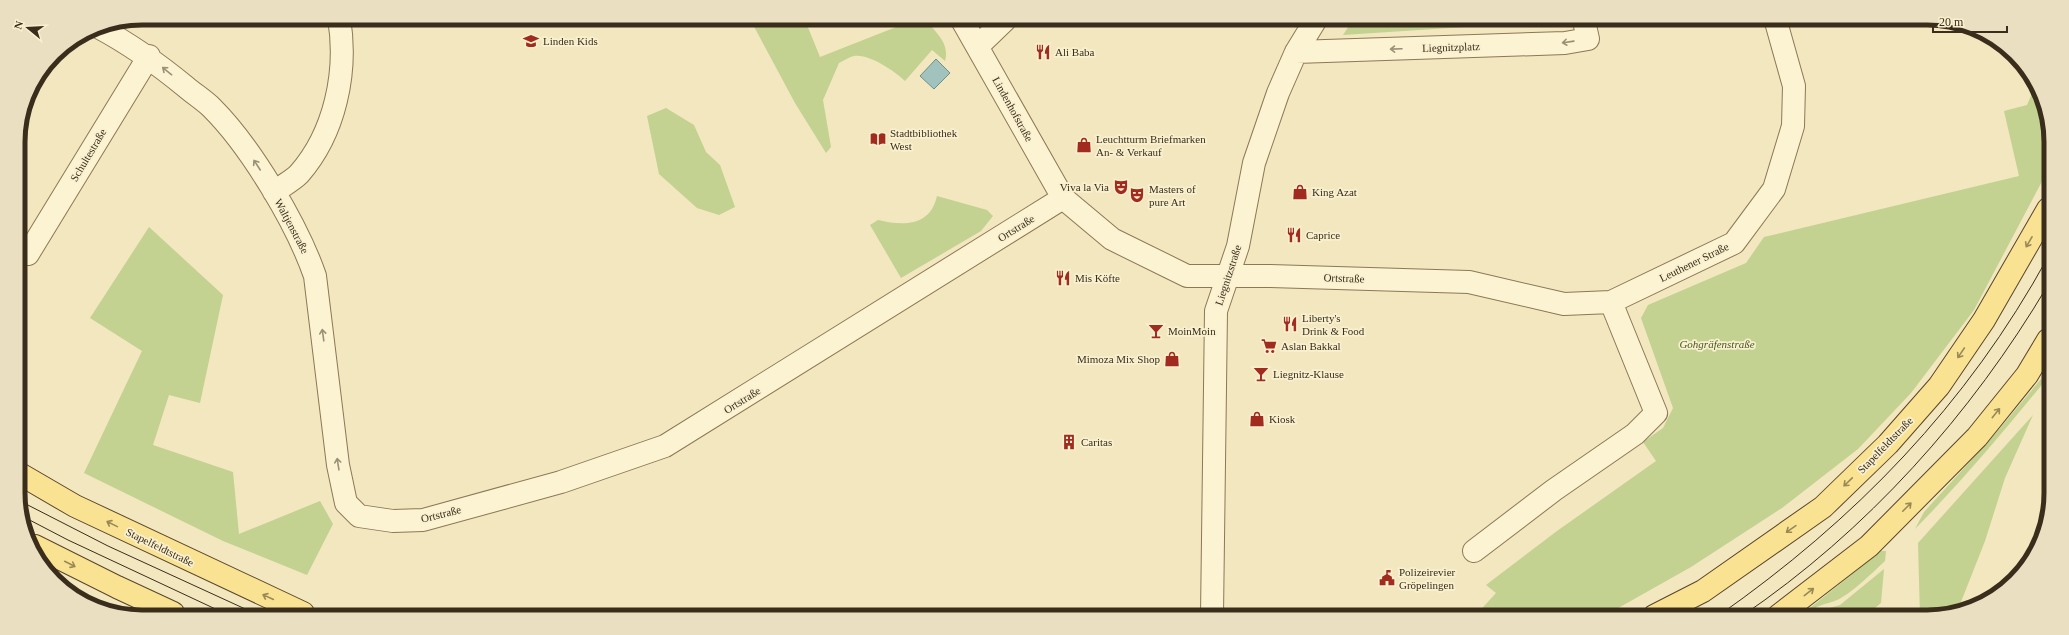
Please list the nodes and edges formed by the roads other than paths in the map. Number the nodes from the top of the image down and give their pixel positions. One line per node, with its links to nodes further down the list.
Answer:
1 (340, 25): 11 (street)
2 (965, 25): 8 (street, Lindenhofstraße)
3 (1000, 25): 8 (street)
4 (1313, 25): 9 (street, Liegnitzstraße)
5 (1585, 25): 9 (street, Liegnitzplatz, one-way to 9)
6 (1777, 25): 16 (street, Leuthener Straße)
7 (105, 31): 10 (street, Waltjenstraße)
8 (978, 46): 12 (street, Lindenhofstraße)
9 (1296, 52): 15 (street, Liegnitzstraße)
10 (149, 56): 11 (street, Waltjenstraße, one-way to 10); 14 (street, Schultestraße)
11 (274, 192): 19 (street, Waltjenstraße, one-way to 11)
12 (1063, 198): 15 (street, Ortstraße); 19 (street, Ortstraße)
13 (2044, 216): 25 (main road, Stapelfeldtstraße, one-way to 25)
14 (28, 254)
15 (1227, 277): 16 (street, Ortstraße); 24 (street, Liegnitzstraße)
16 (1611, 302): 21 (street)
17 (2044, 347): 26 (main road, one-way to 17)
18 (25, 477): 23 (main road, Stapelfeldtstraße, one-way to 18)
19 (346, 503)
20 (39, 548): 22 (main road, one-way to 22)
21 (1474, 551)
22 (167, 610)
23 (297, 610)
24 (1212, 610)
25 (1666, 610)
26 (1786, 610)

